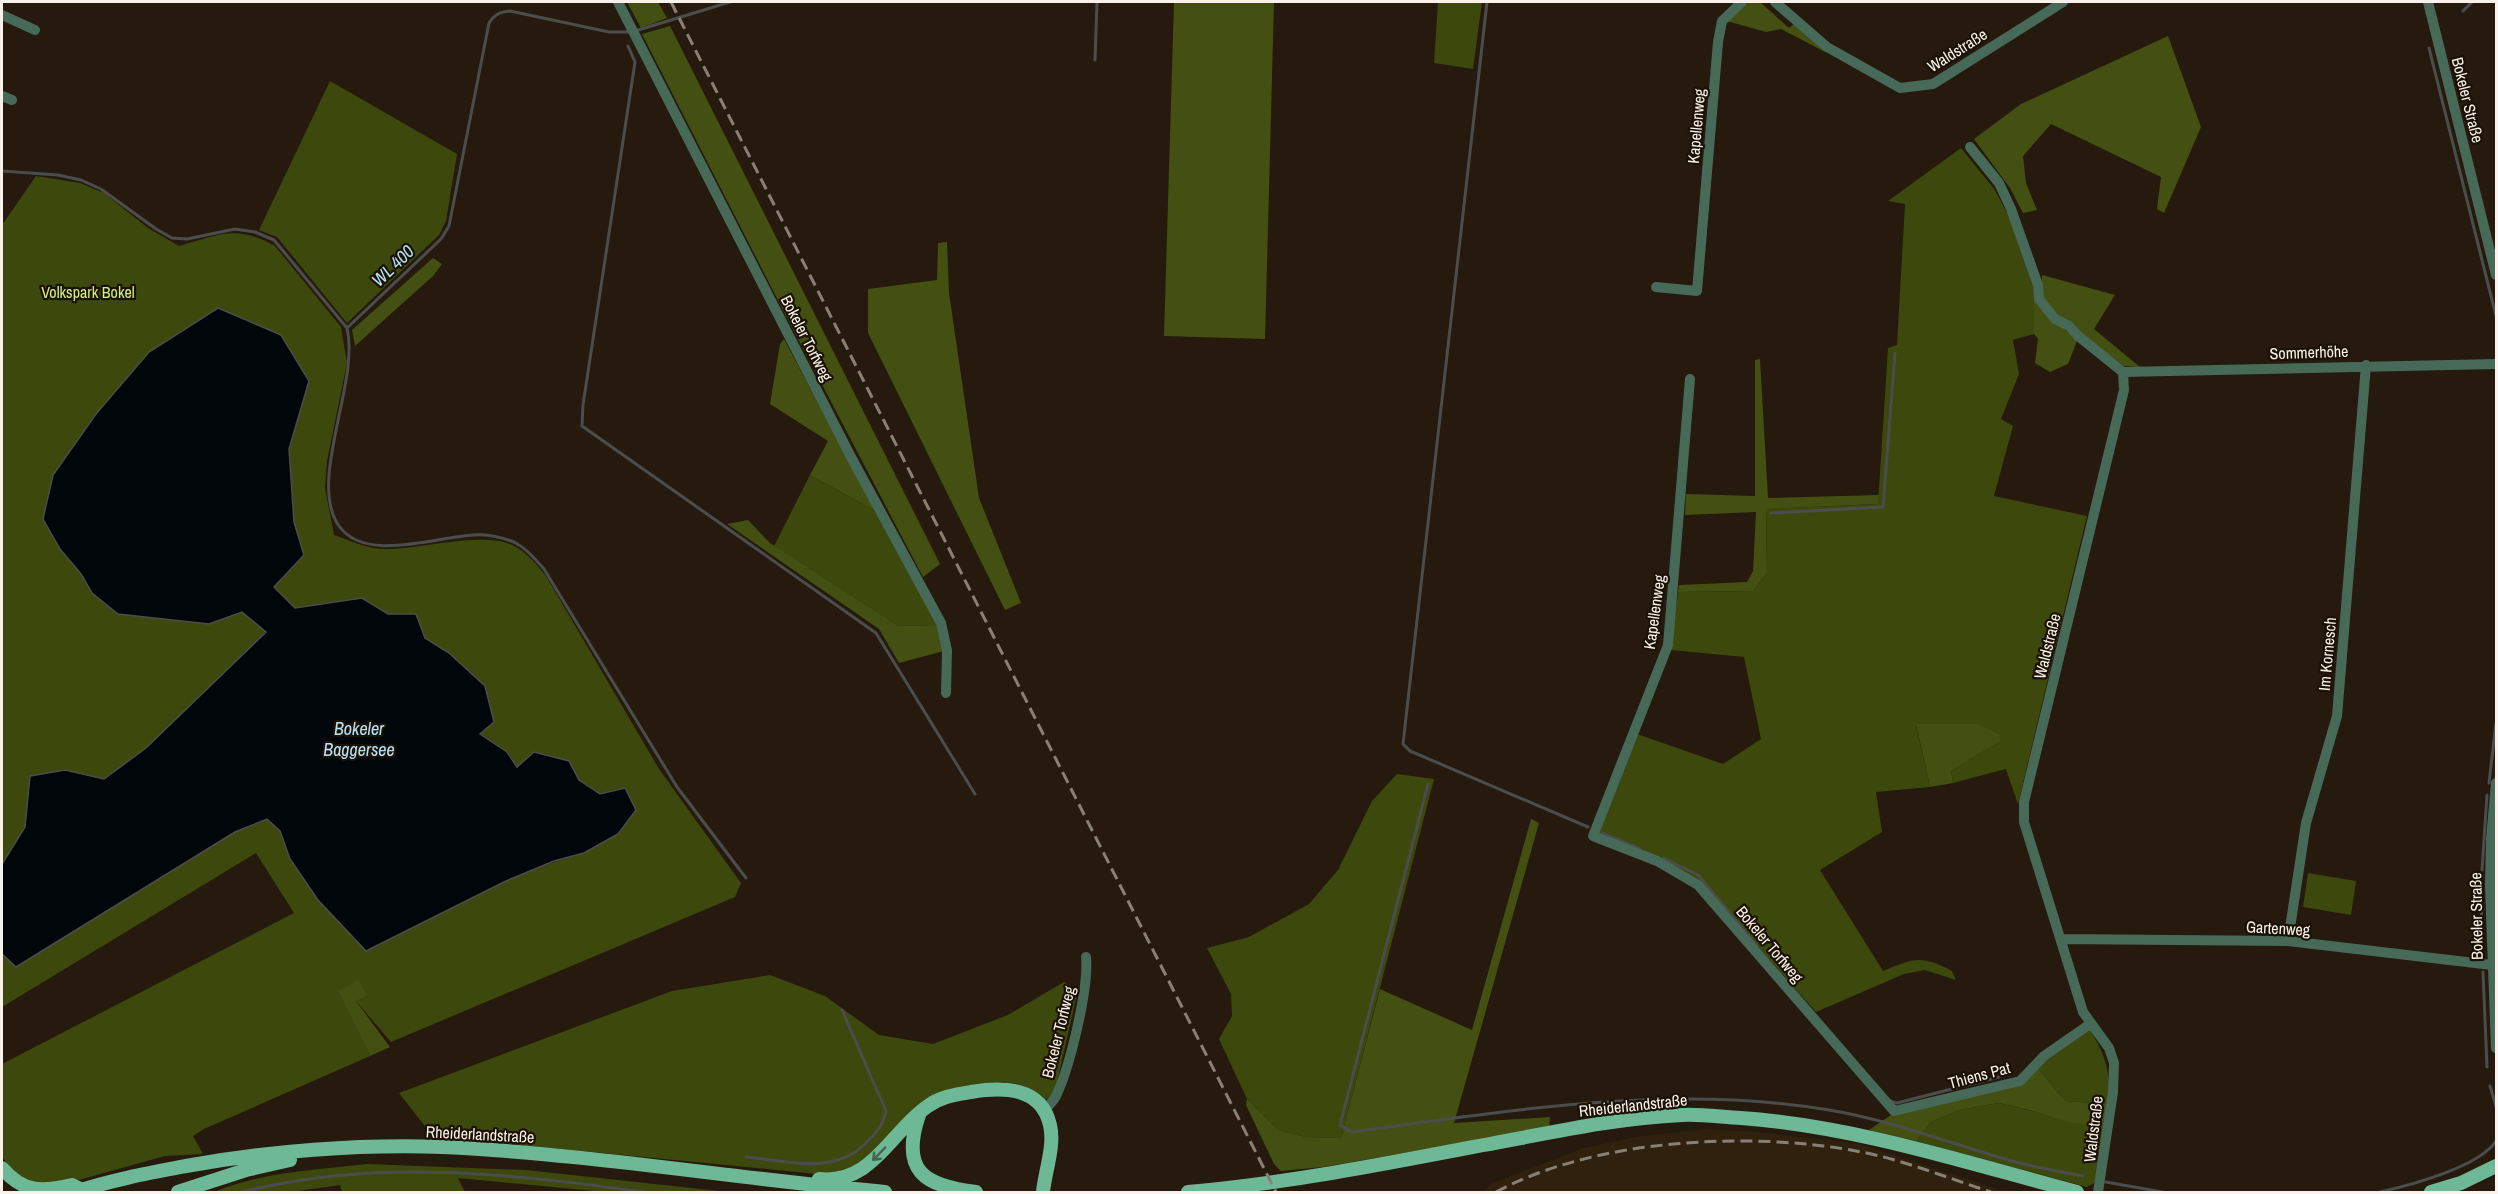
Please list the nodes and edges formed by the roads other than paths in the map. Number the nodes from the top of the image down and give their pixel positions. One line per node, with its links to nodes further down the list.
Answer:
1 (618, 2): 15 (street, Bokeler Torfweg)
2 (1742, 2): 10 (street, Kapellenweg)
3 (1775, 2): 4 (street, Waldstraße)
4 (2062, 2)
5 (2428, 2): 9 (street, Bokeler Straße)
6 (2, 15): 7 (street)
7 (35, 30)
8 (1970, 147): 13 (street)
9 (2496, 275)
10 (1656, 287)
11 (2496, 363): 12 (street, Sommerhöhe)
12 (2366, 365): 13 (street, Sommerhöhe); 19 (street, Im Kornesch)
13 (2123, 372): 18 (street, Waldstraße)
14 (1690, 379): 17 (street, Kapellenweg)
15 (946, 693)
16 (2496, 783): 21 (street, Bokeler Straße)
17 (1593, 836): 25 (street, Bokeler Torfweg)
18 (2061, 939): 19 (street, Gartenweg); 22 (street, Waldstraße)
19 (2288, 941): 21 (street, Gartenweg)
20 (1086, 957): 24 (street, Bokeler Torfweg)
21 (2492, 965): 23 (street, Bokeler Straße)
22 (2090, 1024): 25 (street, Thiens Pat); 38 (street, Waldstraße)
23 (2496, 1048)
24 (1044, 1110): 26 (main road); 35 (main road)
25 (1894, 1111)
26 (920, 1112): 30 (main road, one-way to 30); 34 (main road)
27 (315, 1151): 30 (main road, Rheiderlandstraße); 31 (main road, Rheiderlandstraße); 32 (main road)
28 (2496, 1166): 39 (main road)
29 (6, 1180): 31 (main road, Rheiderlandstraße)
30 (793, 1188): 33 (main road)
31 (79, 1191)
32 (178, 1192)
33 (885, 1192)
34 (976, 1192)
35 (1042, 1192)
36 (1188, 1192): 37 (main road, Rheiderlandstraße)
37 (2078, 1192)
38 (2098, 1192)
39 (2431, 1192)

